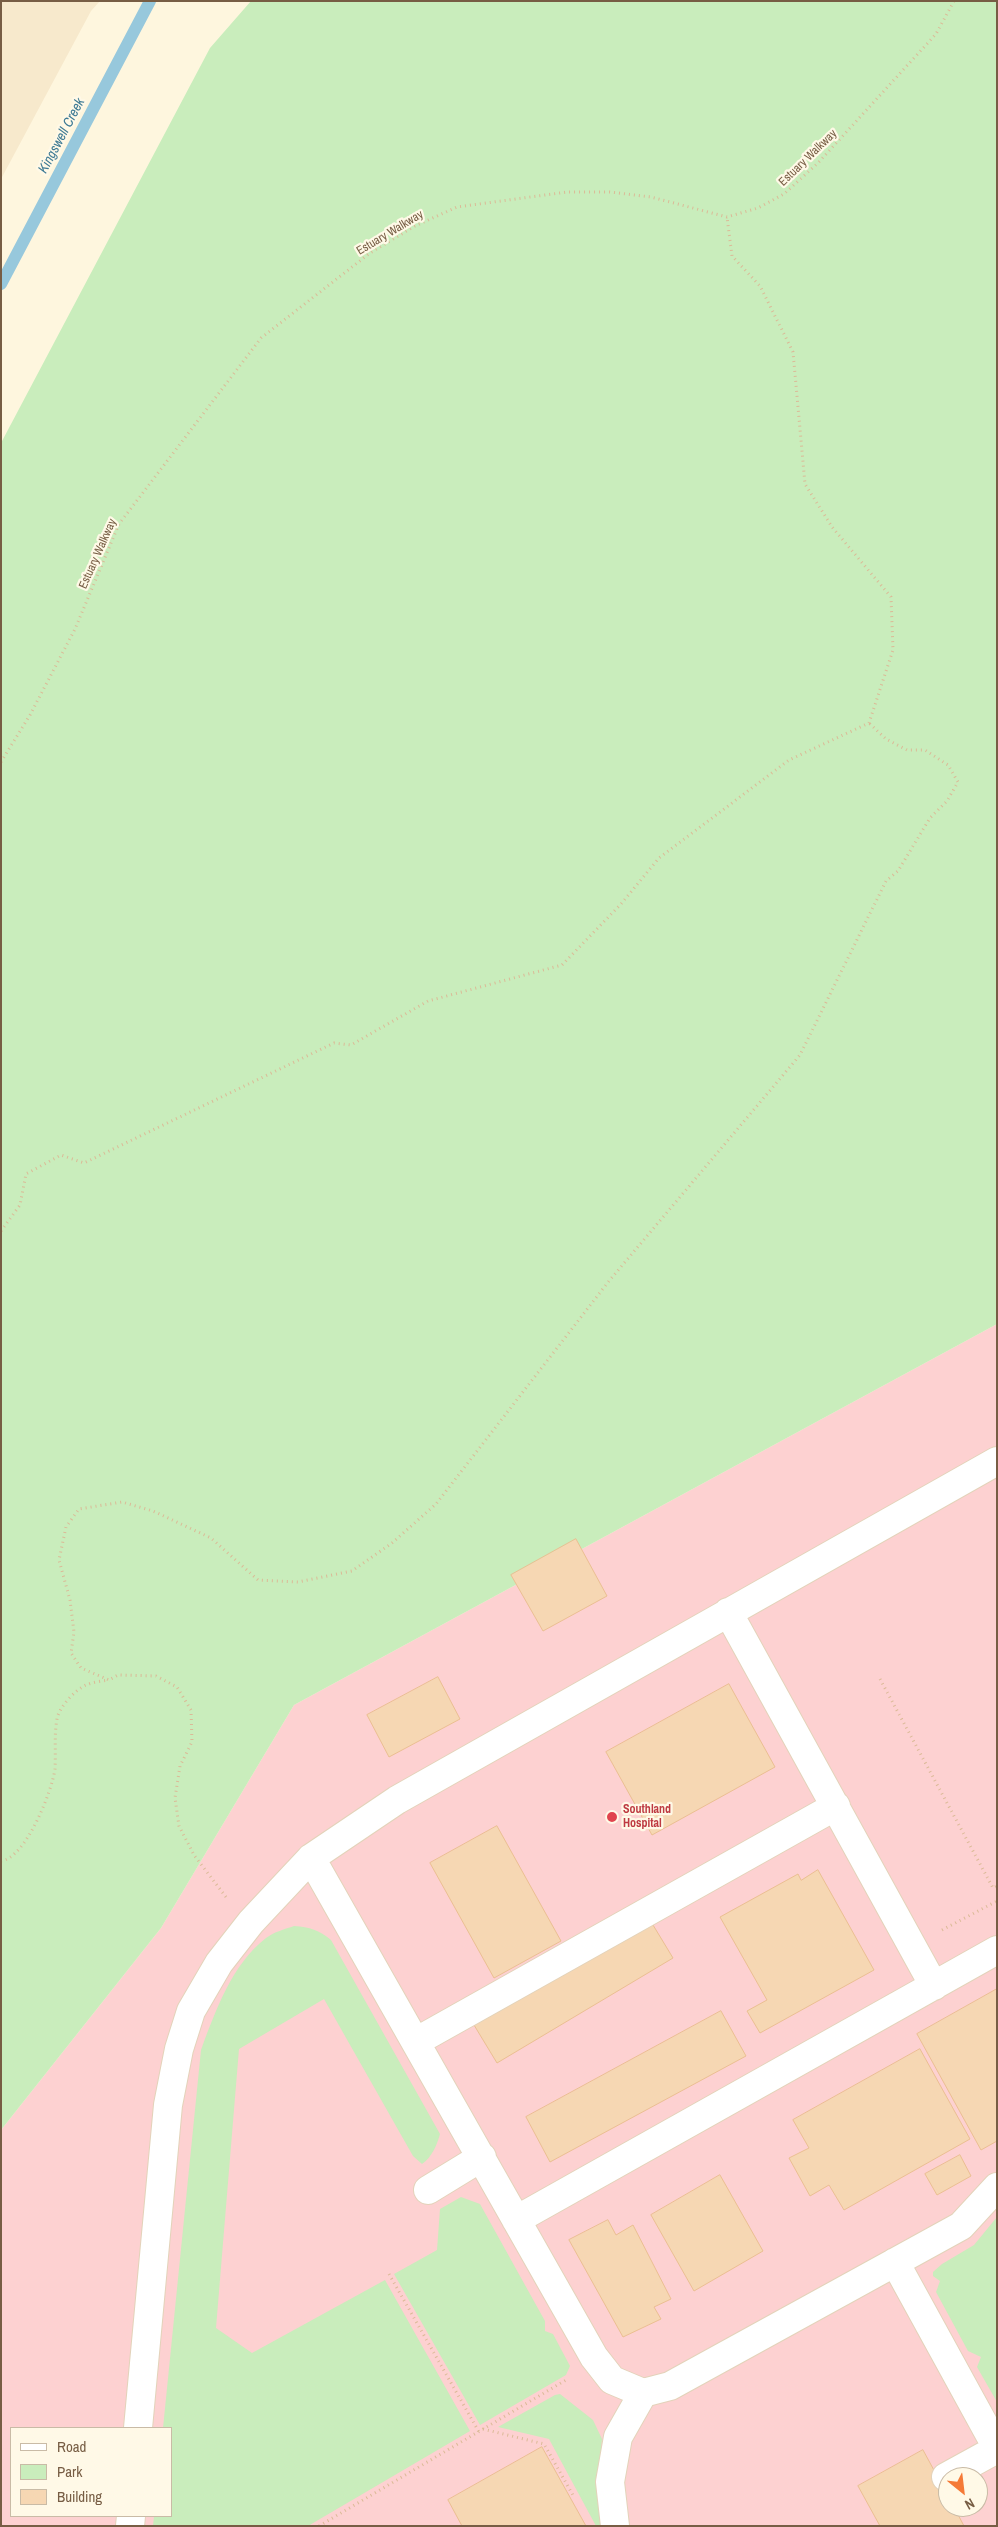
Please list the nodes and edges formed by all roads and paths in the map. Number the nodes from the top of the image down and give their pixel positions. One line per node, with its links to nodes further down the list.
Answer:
1 (954, 1): 2 (path, Estuary Walkway)
2 (727, 217): 3 (path); 4 (path, Estuary Walkway)
3 (869, 723): 5 (path); 9 (path)
4 (1, 762)
5 (1, 1232)
6 (997, 1461): 7 (lane)
7 (728, 1612): 10 (lane); 11 (lane)
8 (880, 1679): 13 (path)
9 (109, 1680): 12 (path); 15 (path)
10 (836, 1806): 16 (lane); 19 (lane)
11 (311, 1858): 15 (lane); 19 (lane)
12 (1, 1861)
13 (997, 1886)
14 (997, 1901): 16 (path)
15 (251, 1922): 28 (lane)
16 (912, 1946): 18 (lane)
17 (997, 1950): 18 (lane)
18 (934, 1986): 23 (lane)
19 (417, 2042): 20 (lane)
20 (482, 2158): 22 (lane); 23 (lane)
21 (997, 2187): 24 (lane)
22 (428, 2190)
23 (516, 2220): 26 (lane)
24 (896, 2262): 27 (lane); 31 (lane)
25 (389, 2274): 30 (path)
26 (597, 2362): 27 (lane); 29 (path)
27 (643, 2393): 35 (lane)
28 (138, 2427)
29 (483, 2429): 30 (path); 33 (path)
30 (479, 2432): 34 (path)
31 (997, 2448): 32 (lane)
32 (964, 2467)
33 (576, 2501)
34 (319, 2526)
35 (615, 2526)

